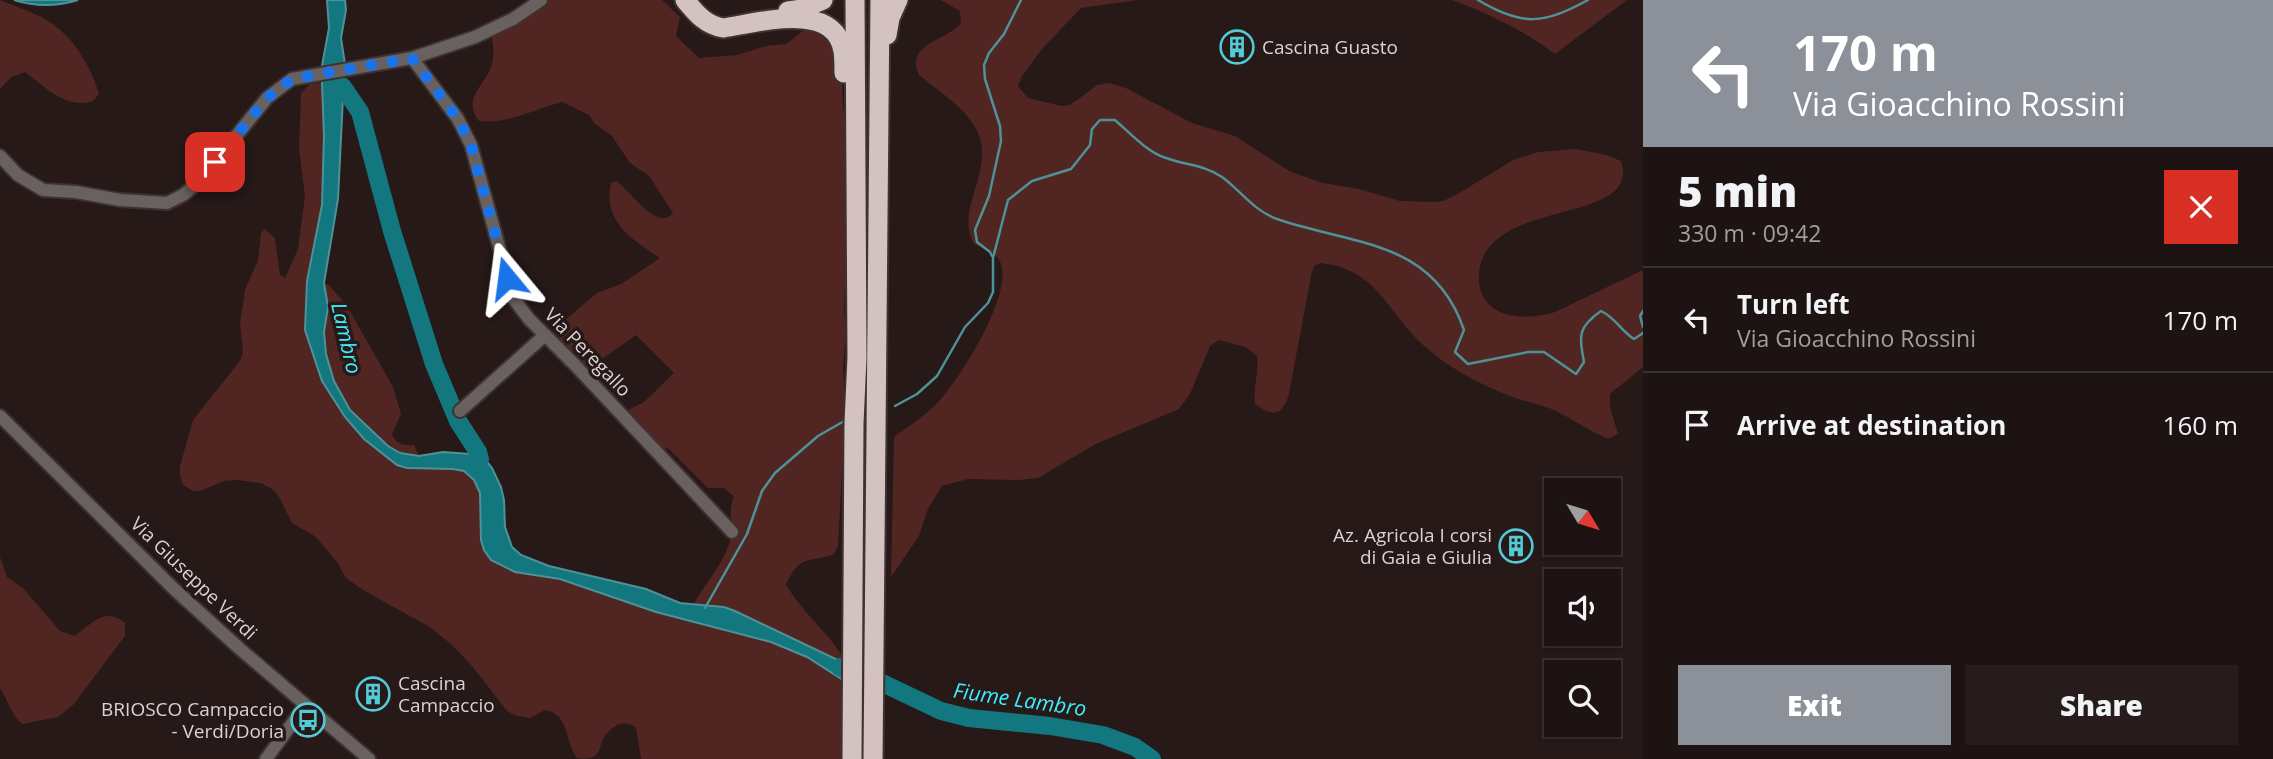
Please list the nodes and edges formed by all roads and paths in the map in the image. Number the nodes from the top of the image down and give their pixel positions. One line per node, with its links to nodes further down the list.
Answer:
1 (541, 0): 8 (street)
2 (685, 0): 10 (highway)
3 (700, 0): 4 (highway)
4 (823, 0)
5 (855, 0): 10 (highway)
6 (880, 0): 11 (highway)
7 (898, 0): 11 (highway)
8 (412, 58): 9 (street); 12 (street, Via Peregallo)
9 (0, 156)
10 (856, 229): 19 (highway)
11 (876, 305): 20 (highway)
12 (545, 335): 13 (street); 15 (street, Via Peregallo)
13 (460, 411)
14 (0, 416): 16 (street, Via Giuseppe Verdi)
15 (732, 532)
16 (305, 706): 17 (street); 18 (street, Via Giuseppe Verdi)
17 (266, 759)
18 (369, 759)
19 (852, 759)
20 (873, 759)

